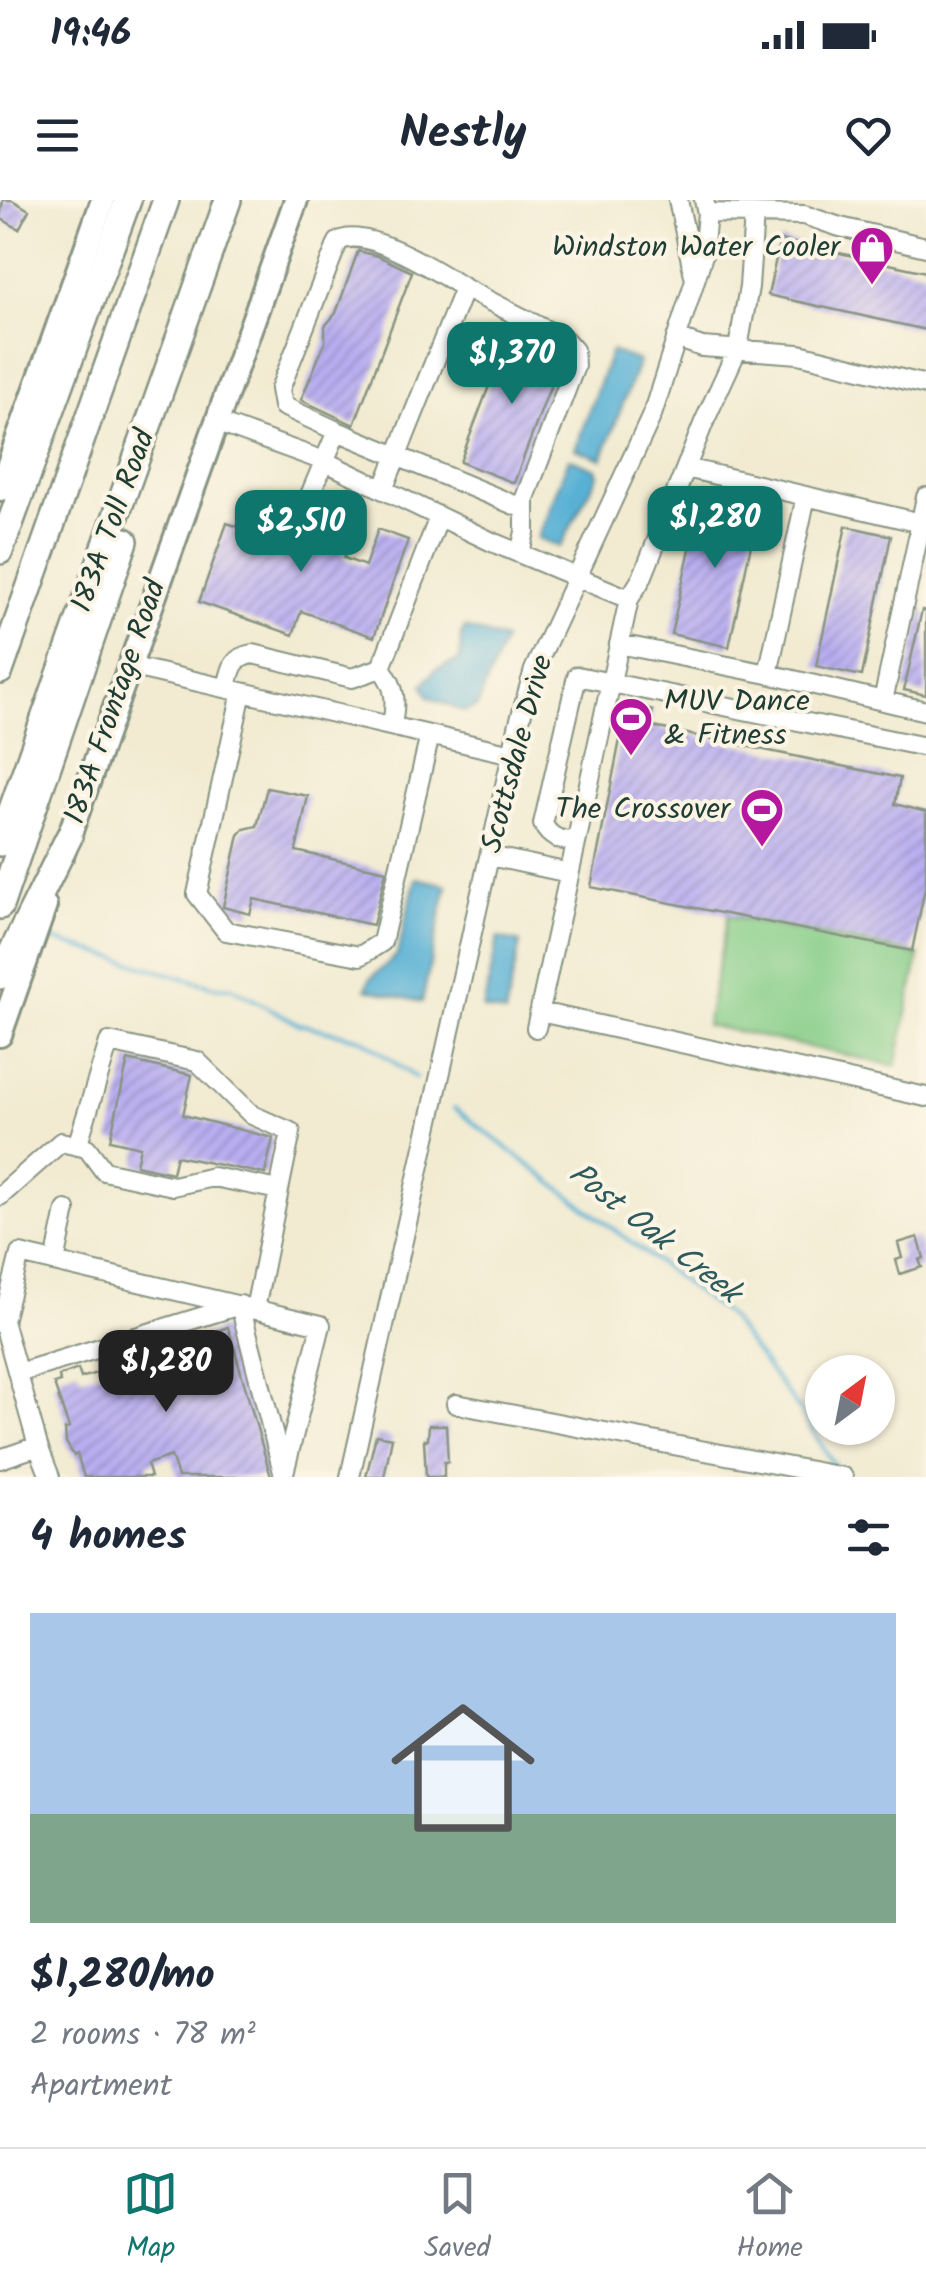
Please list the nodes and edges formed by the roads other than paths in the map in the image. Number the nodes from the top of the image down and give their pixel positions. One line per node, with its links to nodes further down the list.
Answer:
1 (103, 200): 21 (main road)
2 (128, 200): 29 (highway)
3 (166, 200): 36 (highway, 183A Toll Road)
4 (228, 200): 10 (highway, 183A Toll Road)
5 (296, 200): 16 (main road, 183A Frontage Road)
6 (678, 200): 11 (street)
7 (706, 206): 8 (street); 11 (street, Scottsdale Drive)
8 (754, 214): 9 (street); 14 (street)
9 (926, 247)
10 (204, 268): 48 (highway, 183A Toll Road); 51 (highway)
11 (695, 280): 13 (street, Scottsdale Drive)
12 (464, 288): 17 (street); 18 (street); 26 (street)
13 (676, 338): 14 (street); 31 (street, Scottsdale Drive)
14 (738, 348): 15 (street); 20 (street)
15 (926, 386)
16 (216, 422): 19 (street); 34 (main road, 183A Frontage Road)
17 (337, 431): 18 (street); 19 (street)
18 (398, 456): 22 (street); 26 (street)
19 (324, 461): 22 (street); 25 (street)
20 (686, 468): 23 (street); 32 (street)
21 (0, 489)
22 (383, 490): 27 (street)
23 (806, 496): 28 (street); 37 (street)
24 (926, 497): 28 (street)
25 (305, 507)
26 (524, 509): 30 (street)
27 (439, 517): 30 (street); 35 (street)
28 (921, 533): 40 (street)
29 (0, 551)
30 (520, 553): 31 (street)
31 (576, 578): 32 (street); 45 (street, Scottsdale Drive)
32 (629, 598): 33 (street)
33 (619, 644): 37 (street); 38 (street)
34 (129, 666): 39 (street); 46 (main road, 183A Frontage Road)
35 (381, 668): 39 (street); 42 (street)
36 (0, 670)
37 (768, 674): 40 (street)
38 (610, 684): 44 (street); 47 (street); 47 (street)
39 (234, 690): 42 (street); 43 (street)
40 (883, 702): 41 (street)
41 (926, 711)
42 (392, 726): 43 (street)
43 (430, 735): 45 (street)
44 (926, 748)
45 (512, 754): 49 (street, Scottsdale Drive)
46 (69, 836): 52 (highway); 53 (main road, 183A Frontage Road)
47 (576, 842): 50 (street)
48 (0, 843)
49 (490, 856): 50 (street); 67 (street, Scottsdale Drive)
50 (569, 873): 54 (street)
51 (0, 906)
52 (0, 976)
53 (0, 1036)
54 (926, 1098)
55 (78, 1146): 56 (street); 56 (street); 57 (street)
56 (279, 1190): 60 (street)
57 (0, 1196)
58 (66, 1210): 59 (street)
59 (55, 1262): 60 (street); 61 (street)
60 (248, 1307): 61 (street); 65 (street); 65 (street)
61 (18, 1374): 63 (street)
62 (456, 1404): 68 (street)
63 (38, 1446): 64 (street); 66 (street)
64 (0, 1460)
65 (284, 1476)
66 (50, 1477)
67 (350, 1477)
68 (843, 1477)

